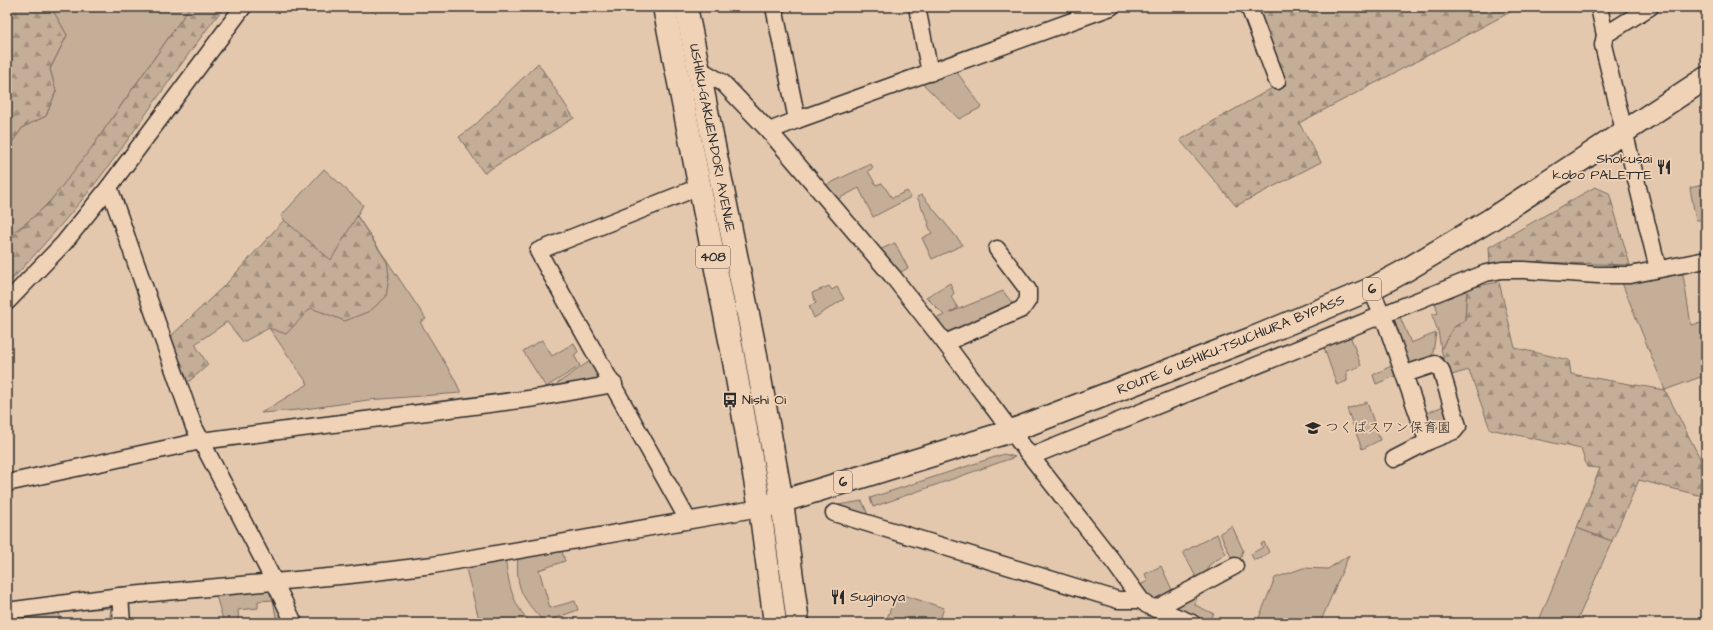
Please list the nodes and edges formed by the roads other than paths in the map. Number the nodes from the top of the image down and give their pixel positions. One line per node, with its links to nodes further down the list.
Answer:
1 (243, 7): 18 (street)
2 (686, 7): 11 (highway, USHIKU-GAKUEN-DORI AVENUE / 408)
3 (774, 7): 15 (street)
4 (917, 7): 12 (street)
5 (1111, 7): 12 (street)
6 (1249, 7): 13 (street)
7 (1598, 7): 10 (street)
8 (1650, 7): 10 (street)
9 (661, 11): 19 (highway, USHIKU-GAKUEN-DORI AVENUE / 408)
10 (1605, 35): 17 (street)
11 (699, 69): 16 (street); 35 (highway, USHIKU-GAKUEN-DORI AVENUE / 408)
12 (930, 73): 15 (street)
13 (1278, 81)
14 (1704, 82): 17 (highway, ROUTE 6 USHIKU-TSUCHIURA BYPASS / 6)
15 (796, 120): 16 (street)
16 (769, 132): 26 (street)
17 (1625, 132): 22 (street); 23 (highway, ROUTE 6 USHIKU-TSUCHIURA BYPASS / 6)
18 (109, 187): 24 (street); 30 (street)
19 (699, 187): 28 (street); 36 (highway, USHIKU-GAKUEN-DORI AVENUE / 408)
20 (997, 249): 26 (street)
21 (1706, 260): 22 (street)
22 (1658, 270): 25 (street)
23 (1371, 289): 25 (street); 29 (highway, ROUTE 6 USHIKU-TSUCHIURA BYPASS / 6)
24 (7, 302)
25 (1382, 314): 27 (street); 32 (street)
26 (945, 343): 29 (street)
27 (1405, 374): 31 (street); 31 (street)
28 (614, 384): 30 (street); 38 (street)
29 (1011, 431): 32 (street); 35 (highway, ROUTE 6 USHIKU-TSUCHIURA BYPASS / 6)
30 (201, 441): 34 (street); 40 (street)
31 (1429, 441): 33 (street)
32 (1032, 456): 42 (street)
33 (1394, 459)
34 (7, 483)
35 (782, 502): 36 (highway, ROUTE 6 USHIKU-TSUCHIURA BYPASS / 6); 48 (highway, USHIKU-GAKUEN-DORI AVENUE / 408)
36 (760, 508): 38 (street); 47 (highway, USHIKU-GAKUEN-DORI AVENUE / 408)
37 (834, 513): 42 (street)
38 (688, 520): 40 (street)
39 (1235, 566): 43 (street)
40 (274, 581): 41 (street); 46 (street)
41 (120, 596): 44 (street); 45 (street)
42 (1141, 600): 43 (street)
43 (1155, 609): 49 (street)
44 (7, 611)
45 (122, 623)
46 (294, 623)
47 (775, 623)
48 (798, 623)
49 (1192, 623)

